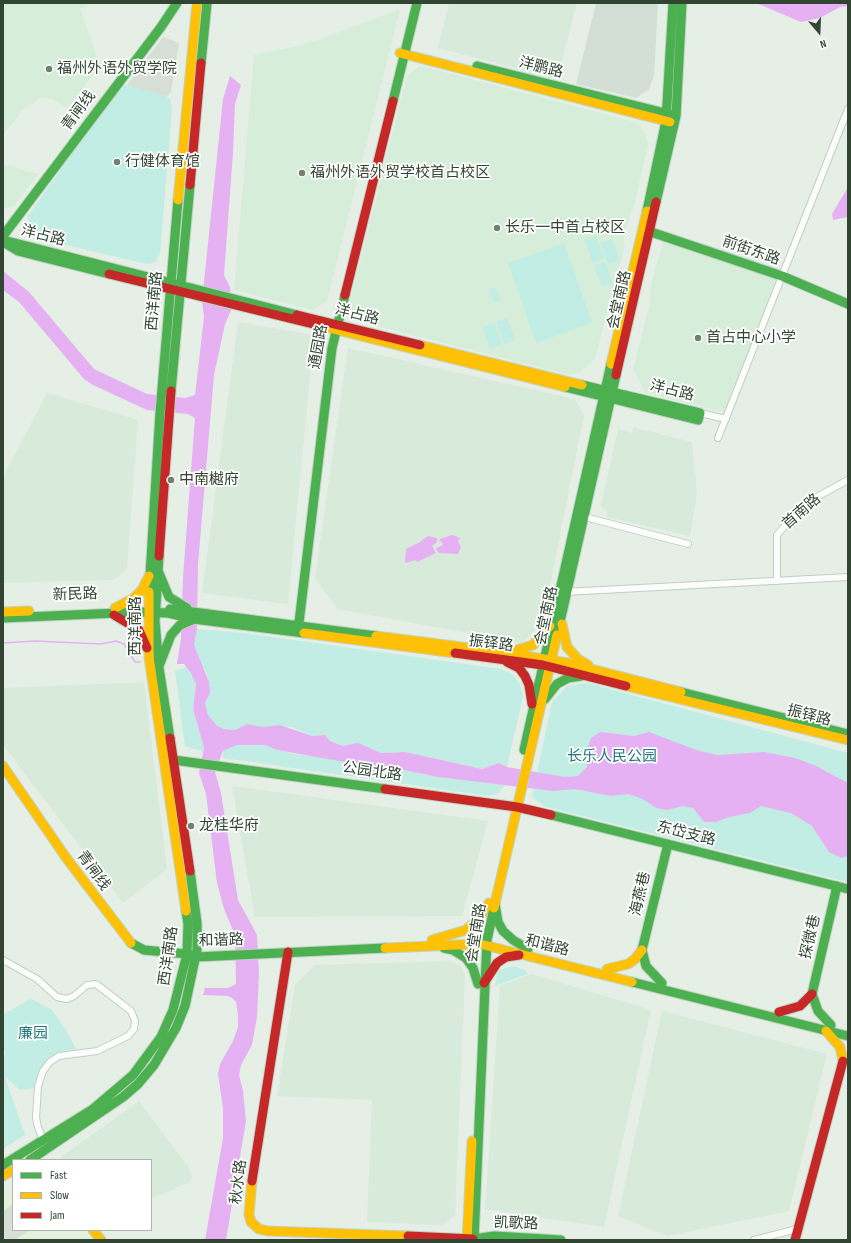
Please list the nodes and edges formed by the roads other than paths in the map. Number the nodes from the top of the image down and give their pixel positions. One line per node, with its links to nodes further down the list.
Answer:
1 (176, 3): 11 (main road, 青闸线)
2 (410, 3): 7 (main road, 通园路)
3 (416, 3): 7 (main road, 通园路)
4 (673, 3): 9 (main road, 会堂南路)
5 (682, 3): 9 (main road, 会堂南路)
6 (201, 4): 14 (main road, 西洋南路); 15 (main road, 西洋南路)
7 (402, 50): 9 (main road, 洋鹏路); 17 (main road, 通园路)
8 (848, 108): 13 (street)
9 (671, 119): 10 (main road, 会堂南路)
10 (647, 230): 13 (main road, 前街东路); 18 (main road, 会堂南路)
11 (3, 236)
12 (3, 241): 14 (main road, 洋占路)
13 (782, 276): 16 (main road, 前街东路); 21 (street)
14 (171, 286): 15 (main road, 洋占路); 19 (main road, 西洋南路)
15 (180, 288): 17 (main road, 洋占路); 19 (main road, 西洋南路)
16 (848, 304)
17 (333, 327): 18 (main road, 洋占路); 36 (main road, 通园路)
18 (609, 394): 20 (main road, 洋占路); 24 (main road, 会堂南路)
19 (166, 395): 26 (main road, 西洋南路)
20 (700, 413): 21 (street)
21 (726, 419): 22 (street)
22 (718, 438)
23 (848, 480): 28 (street, 首南路)
24 (580, 516): 25 (street); 29 (main road, 会堂南路)
25 (688, 544)
26 (154, 572): 30 (main road, 西洋南路); 31 (main road); 33 (main road)
27 (848, 577): 28 (street)
28 (777, 581): 29 (street)
29 (562, 592): 34 (main road, 会堂南路)
30 (152, 610): 31 (main road, 新民路); 33 (main road, 振铎路); 38 (main road, 西洋南路); 40 (main road, 西洋南路)
31 (113, 611): 32 (main road, 新民路); 35 (main road, 新民路); 38 (main road)
32 (3, 612)
33 (195, 615): 36 (main road, 振铎路); 40 (main road)
34 (557, 617): 37 (main road); 39 (main road, 会堂南路); 41 (main road)
35 (3, 618)
36 (295, 629): 37 (main road, 振铎路)
37 (501, 656): 39 (main road, 振铎路); 42 (main road)
38 (149, 657): 58 (main road, 西洋南路)
39 (547, 662): 41 (main road, 振铎路); 42 (main road, 会堂南路)
40 (159, 668): 45 (main road, 西洋南路)
41 (597, 674): 42 (main road); 43 (main road, 振铎路); 44 (main road, 振铎路)
42 (536, 713): 47 (main road, 会堂南路)
43 (848, 734)
44 (848, 740)
45 (174, 760): 47 (main road, 公园北路); 59 (main road, 西洋南路)
46 (3, 766): 58 (main road, 青闸线)
47 (514, 806): 48 (main road, 东岱支路); 51 (main road, 会堂南路)
48 (668, 844): 49 (main road, 东岱支路); 55 (main road, 海燕巷)
49 (837, 886): 50 (main road, 东岱支路); 64 (main road, 探微巷)
50 (848, 889)
51 (492, 903): 52 (main road, 会堂南路); 53 (main road); 57 (main road)
52 (483, 942): 53 (main road, 和谐路); 57 (main road, 和谐路); 62 (main road, 会堂南路)
53 (433, 943): 54 (main road, 和谐路); 56 (main road, 和谐路); 62 (main road)
54 (259, 950): 56 (main road, 和谐路); 59 (main road, 和谐路)
55 (642, 950): 61 (main road); 63 (main road)
56 (288, 952): 80 (main road, 秋水路)
57 (526, 952): 61 (main road, 和谐路); 62 (main road); 66 (main road, 和谐路)
58 (186, 954): 59 (main road, 和谐路); 70 (main road, 西洋南路)
59 (196, 954): 73 (main road, 西洋南路)
60 (3, 960): 70 (street)
61 (608, 969): 63 (main road, 和谐路)
62 (481, 983): 80 (main road, 会堂南路)
63 (662, 983): 65 (main road, 和谐路)
64 (812, 994): 65 (main road); 66 (main road)
65 (779, 1012): 66 (main road, 和谐路)
66 (828, 1028): 67 (main road, 和谐路); 68 (main road, 和谐路); 69 (main road)
67 (848, 1029)
68 (848, 1036)
69 (846, 1058): 77 (main road)
70 (43, 1140): 72 (main road, 西洋南路)
71 (12, 1159): 74 (main road, 西洋南路)
72 (13, 1159)
73 (32, 1159)
74 (3, 1165)
75 (12, 1171): 76 (main road)
76 (3, 1176)
77 (797, 1229): 82 (street); 83 (main road)
78 (94, 1231): 79 (main road)
79 (101, 1240)
80 (472, 1240): 81 (main road, 凯歌路)
81 (561, 1240)
82 (754, 1240)
83 (795, 1240)

